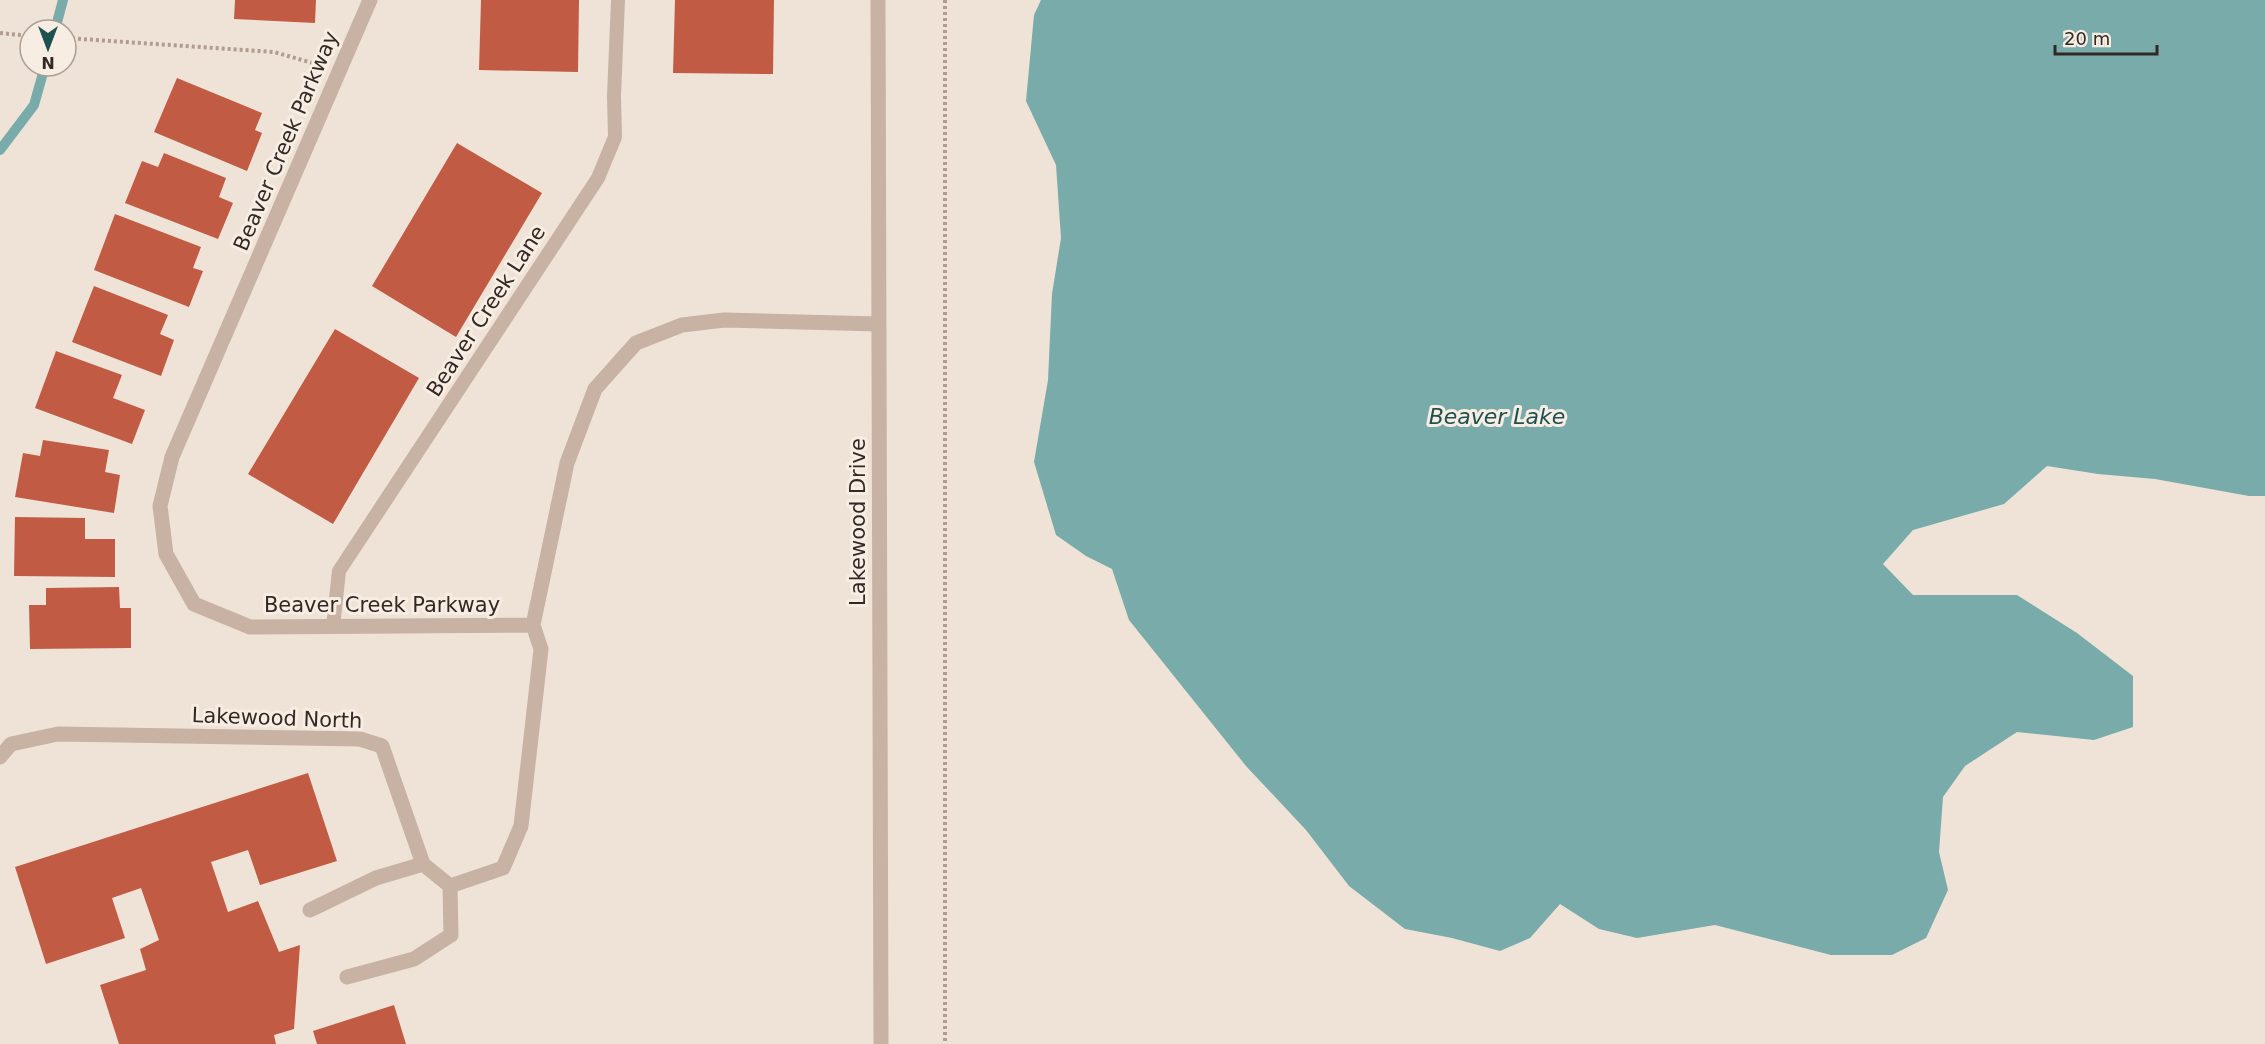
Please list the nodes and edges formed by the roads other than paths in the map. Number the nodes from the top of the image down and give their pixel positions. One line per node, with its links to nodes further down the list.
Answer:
1 (370, 0): 6 (street, Beaver Creek Parkway)
2 (618, 0): 6 (lane, Beaver Creek Lane)
3 (878, 0): 4 (street, Lakewood Drive)
4 (878, 324): 5 (street); 12 (street, Lakewood Drive)
5 (533, 625): 6 (street, Beaver Creek Parkway); 9 (street)
6 (333, 627)
7 (0, 757): 8 (street, Lakewood North)
8 (423, 864): 9 (street); 10 (street)
9 (450, 886): 11 (street)
10 (310, 910)
11 (347, 977)
12 (881, 1044)

